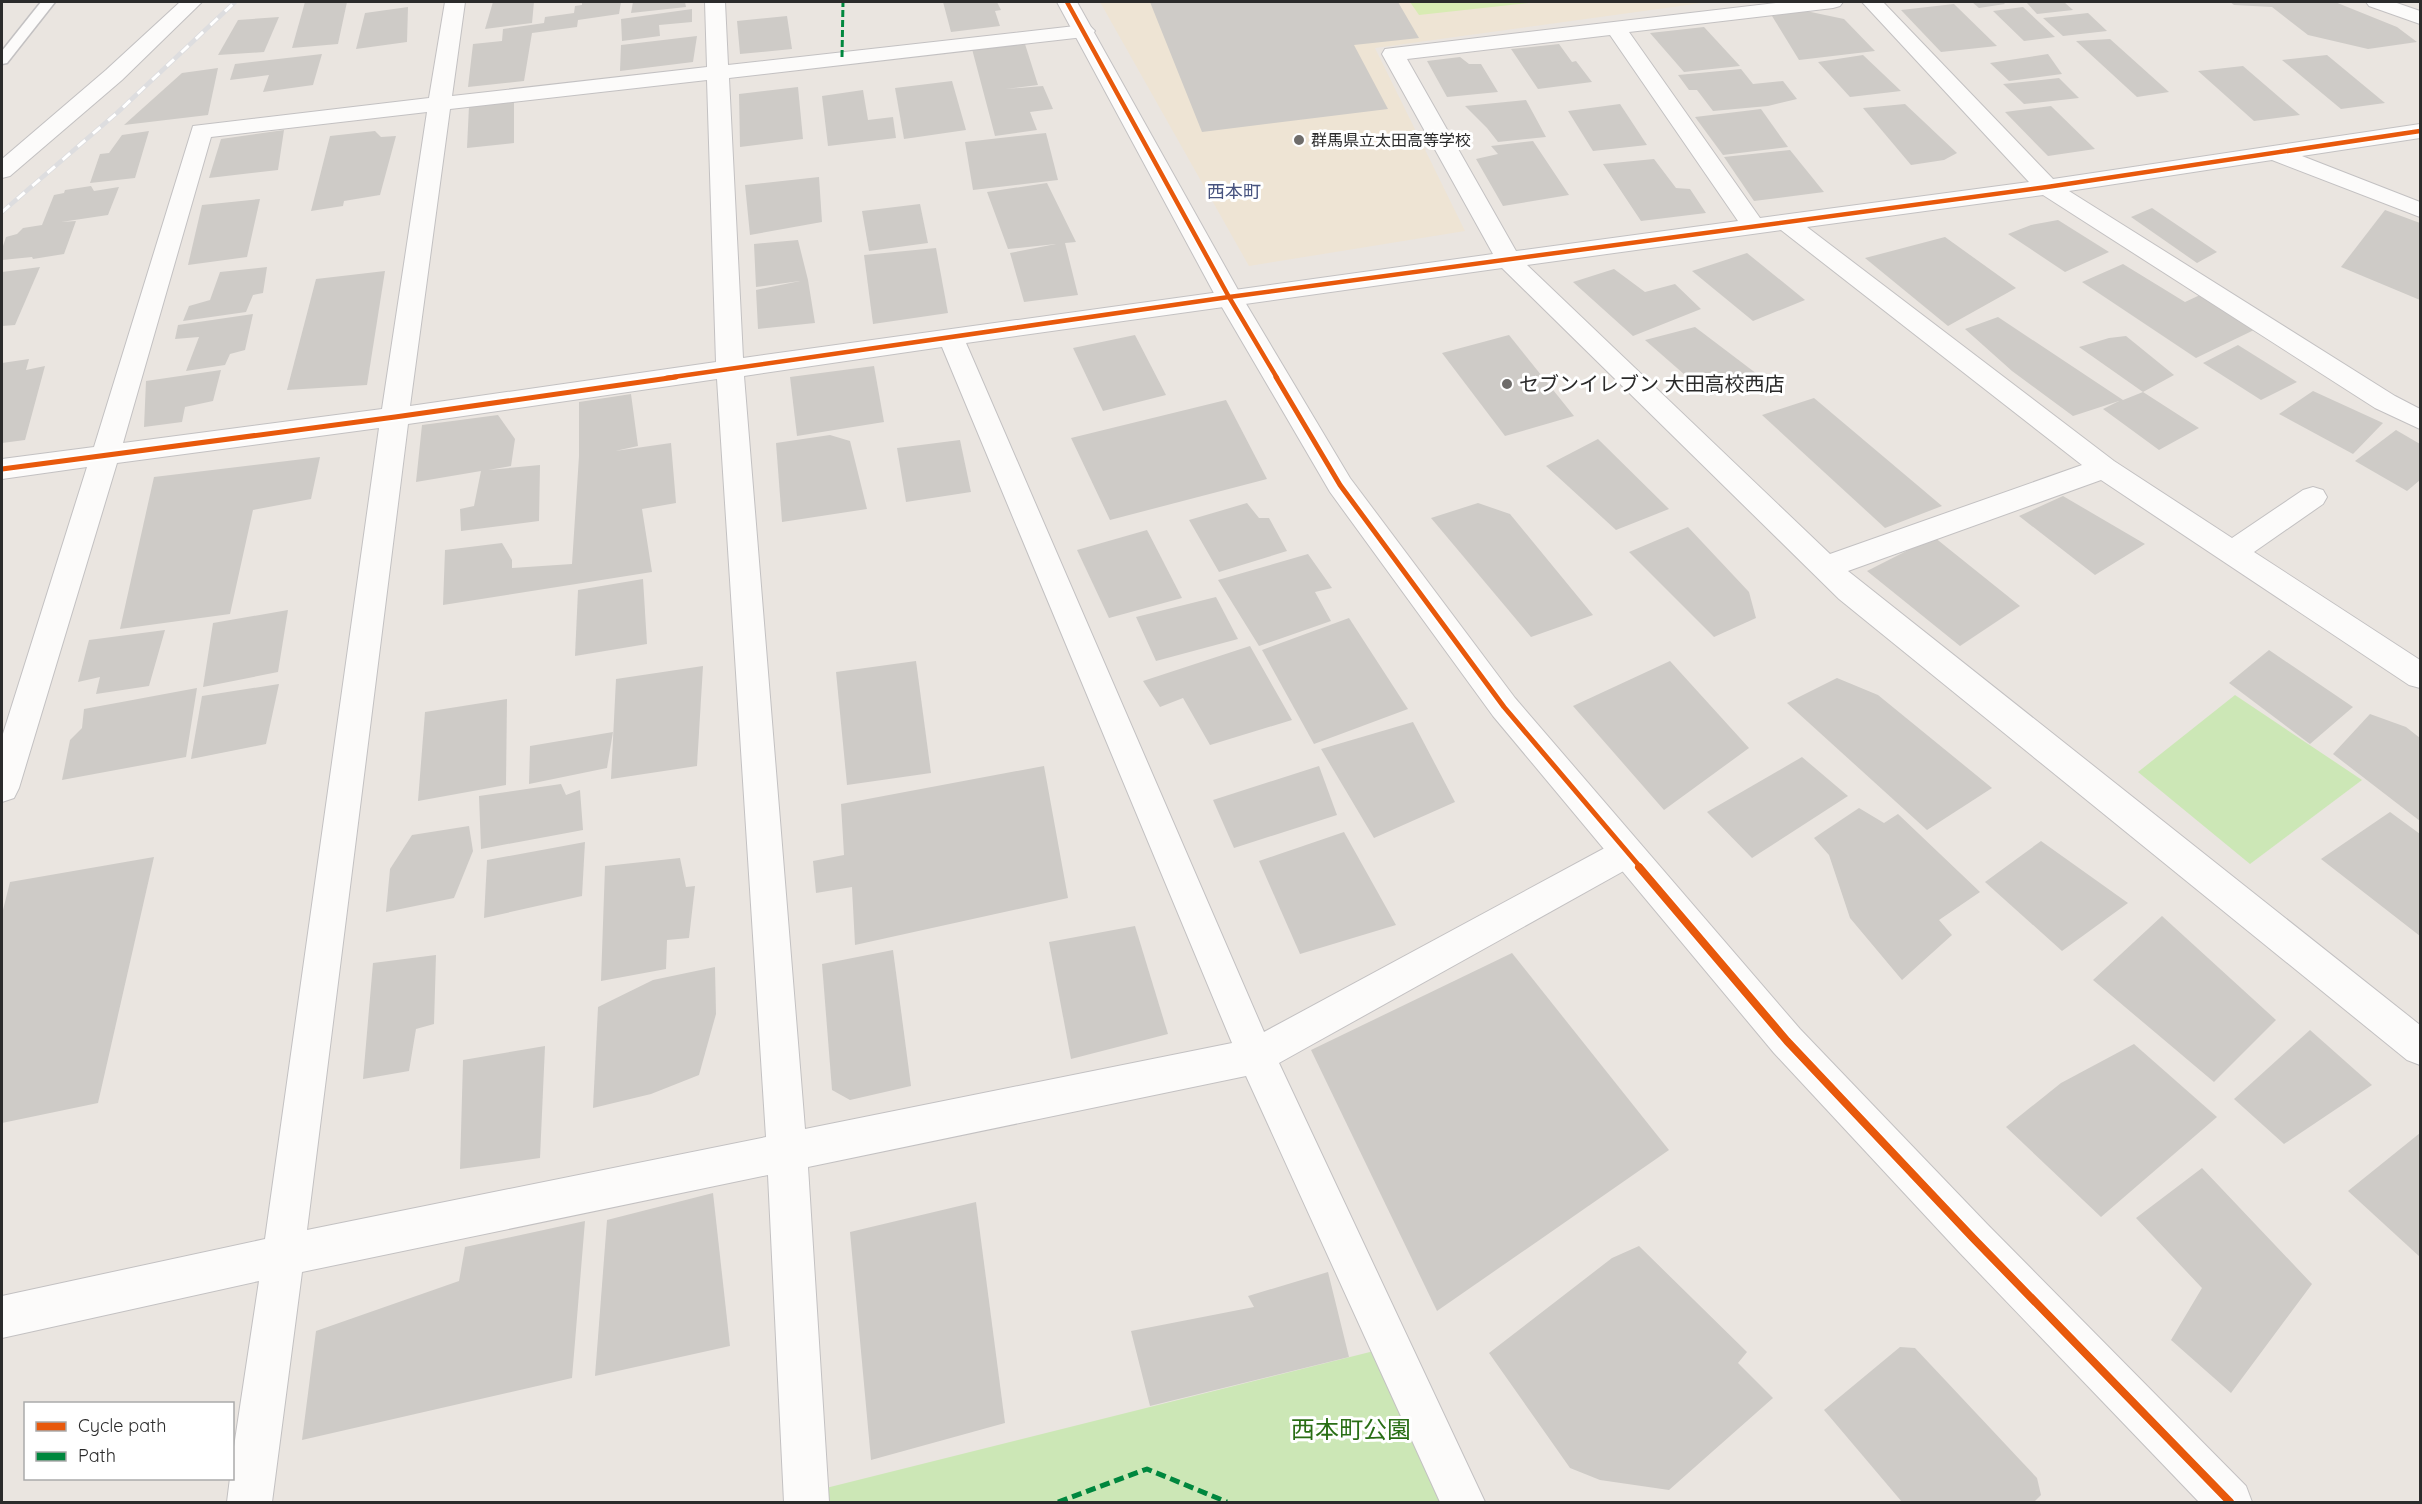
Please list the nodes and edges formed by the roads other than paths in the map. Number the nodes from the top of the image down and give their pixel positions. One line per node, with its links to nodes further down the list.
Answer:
1 (48, 2): 12 (lane)
2 (192, 2): 17 (street)
3 (455, 2): 14 (street)
4 (715, 2): 13 (street)
5 (1067, 2): 11 (street)
6 (1833, 2): 10 (street)
7 (1872, 2): 18 (street)
8 (2376, 2): 9 (street)
9 (2421, 18)
10 (1615, 27): 21 (street); 22 (street)
11 (1084, 31): 13 (street); 23 (street)
12 (2, 60)
13 (718, 71): 14 (street); 25 (street)
14 (440, 103): 26 (street); 28 (street)
15 (2421, 131): 16 (street)
16 (2273, 153): 18 (street); 19 (street)
17 (2, 171)
18 (2047, 187): 20 (street); 27 (street)
19 (2421, 210)
20 (1788, 223): 21 (street); 29 (street)
21 (1754, 227): 22 (street)
22 (1509, 261): 23 (street); 33 (street)
23 (1229, 297): 24 (street); 36 (street)
24 (951, 338): 25 (street); 38 (street)
25 (730, 369): 26 (street); 39 (street)
26 (395, 417): 28 (street); 40 (street)
27 (2421, 420)
28 (105, 456): 30 (street); 35 (street)
29 (2104, 468): 32 (street); 33 (street)
30 (2, 469)
31 (2313, 497): 32 (street)
32 (2232, 552): 34 (street)
33 (1826, 567): 37 (street)
34 (2421, 676)
35 (2, 788)
36 (1626, 853): 38 (street); 45 (street)
37 (2421, 1048)
38 (1256, 1056): 39 (street); 44 (street)
39 (787, 1153): 40 (street); 43 (street)
40 (284, 1255): 41 (street); 42 (street)
41 (2, 1317)
42 (249, 1503)
43 (807, 1503)
44 (1463, 1503)
45 (2230, 1503)

